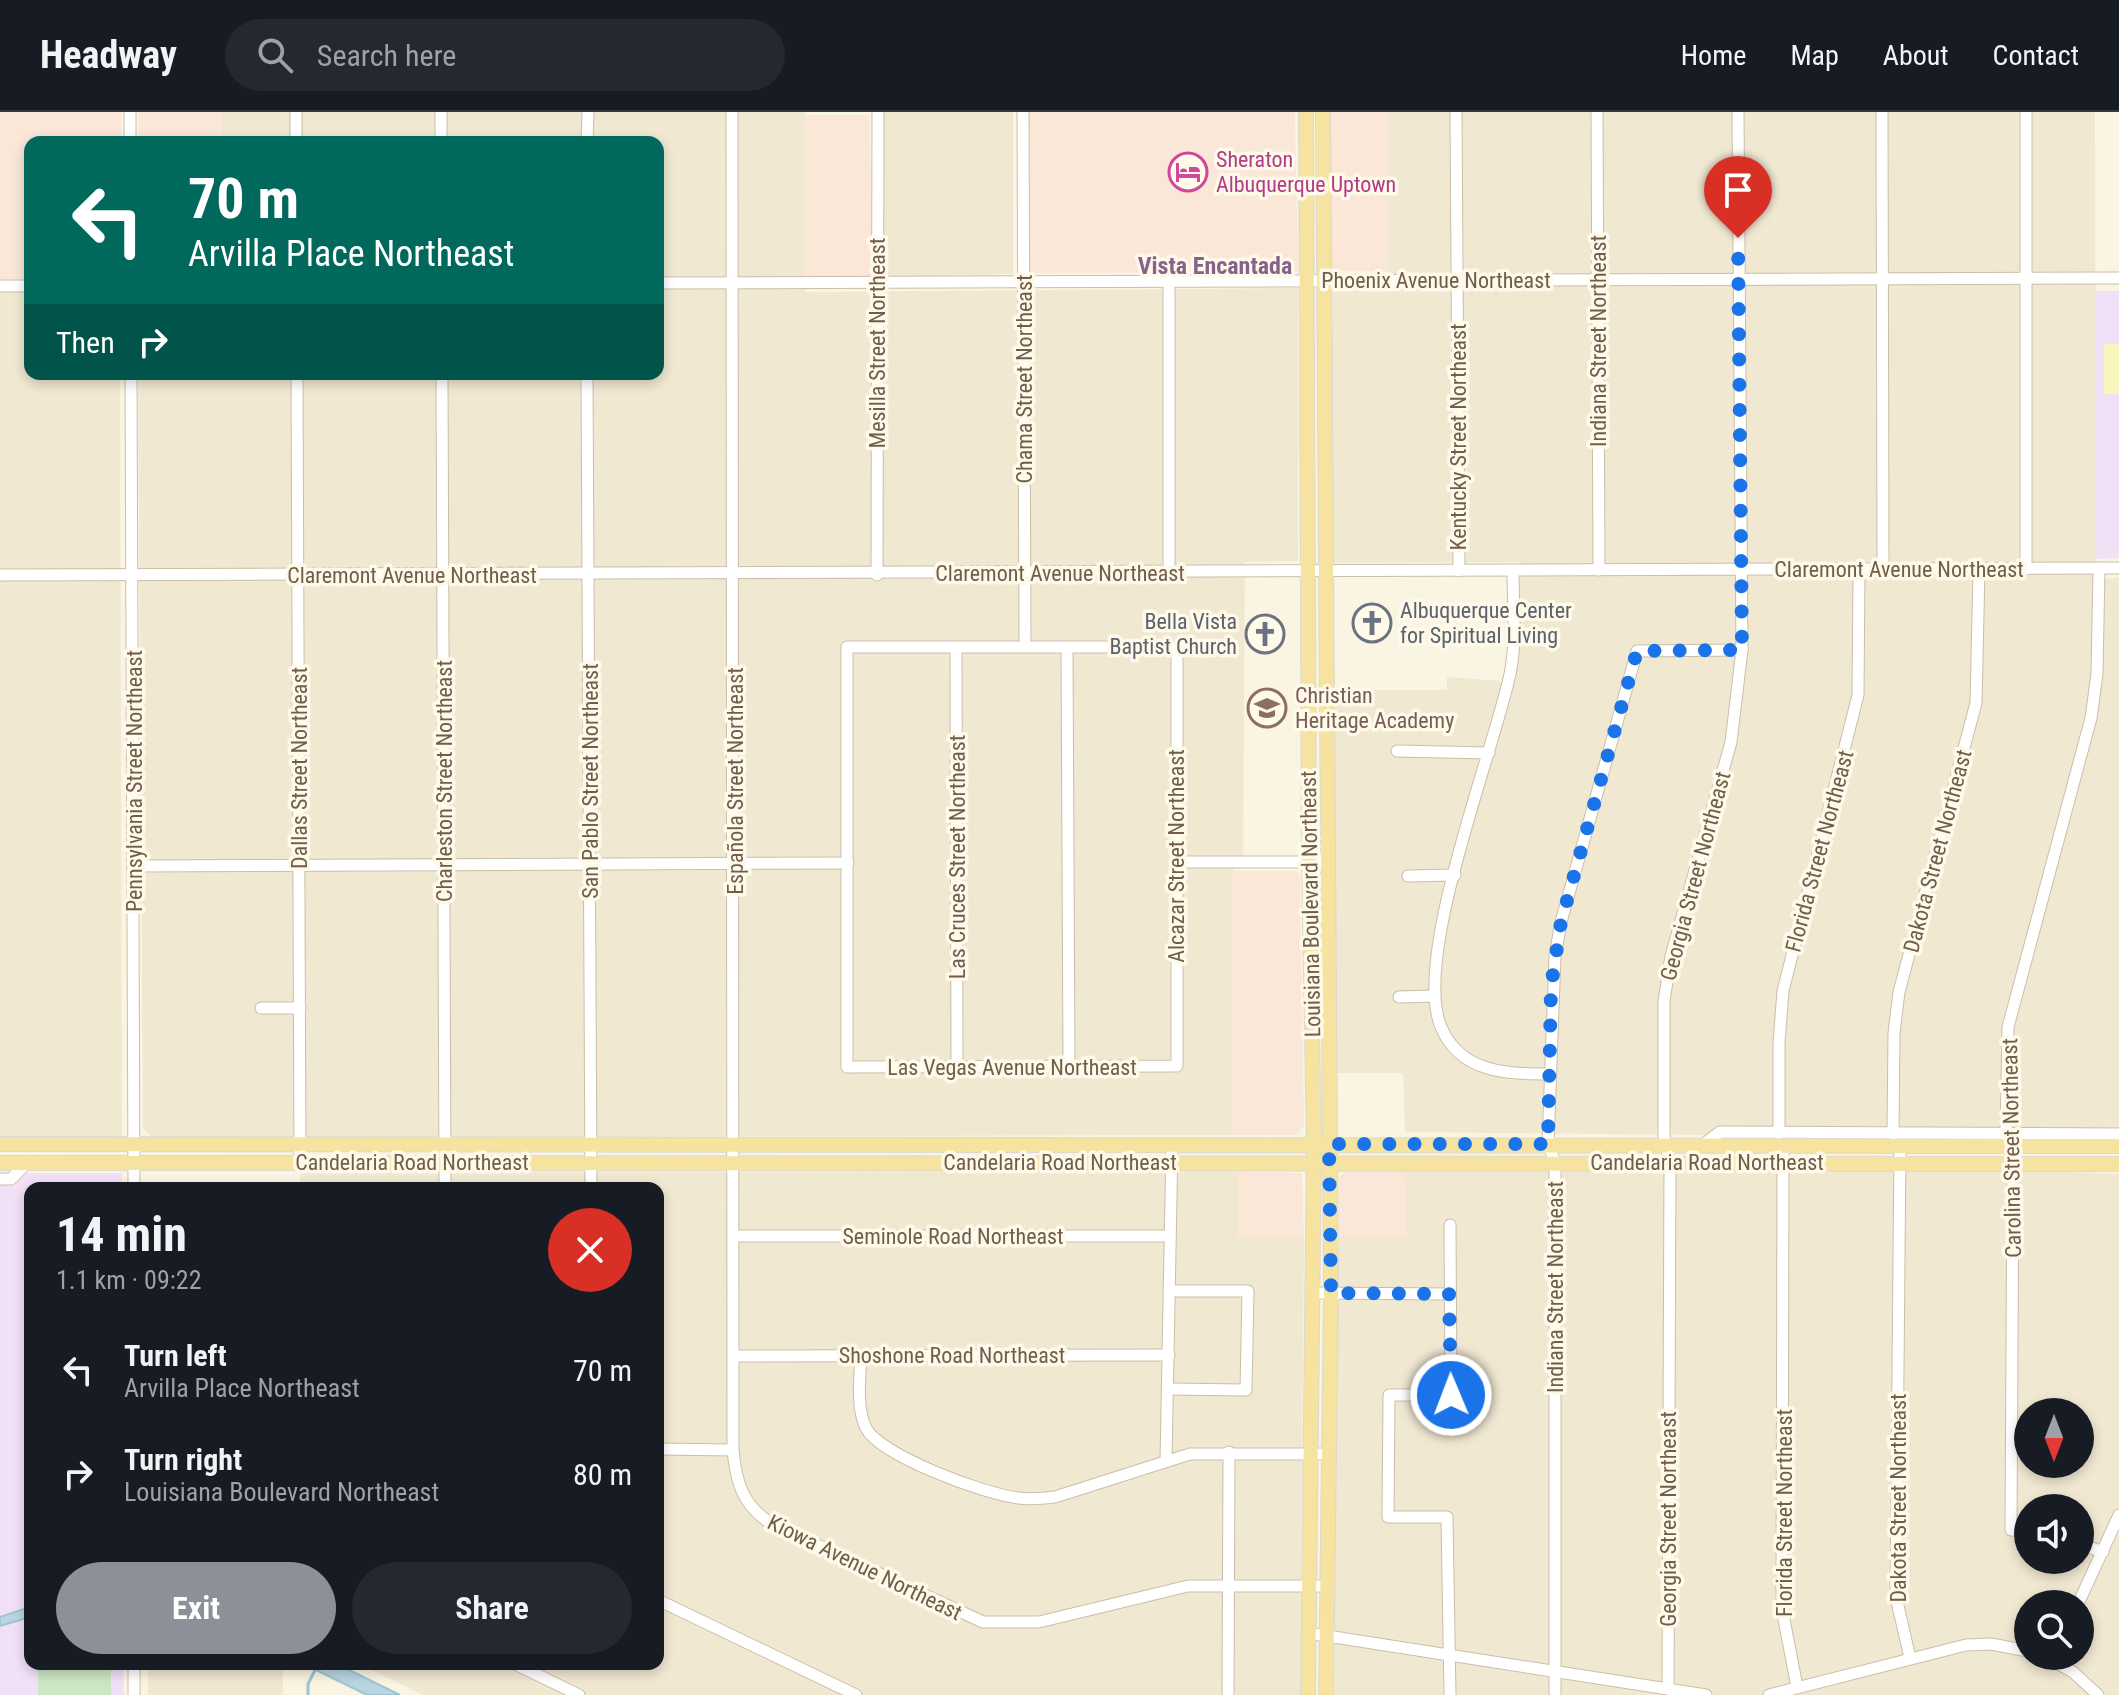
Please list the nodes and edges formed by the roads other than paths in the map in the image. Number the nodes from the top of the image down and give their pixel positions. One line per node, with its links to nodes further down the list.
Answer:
1 (130, 112): 15 (street)
2 (296, 112): 16 (street)
3 (441, 112): 17 (street)
4 (588, 112): 18 (street)
5 (732, 112): 29 (street, Española Street Northeast)
6 (878, 112): 30 (street, Mesilla Street Northeast)
7 (1023, 112): 27 (street, Chama Street Northeast)
8 (1306, 112): 23 (main road, Louisiana Boulevard Northeast)
9 (1323, 112): 23 (main road, Louisiana Boulevard Northeast)
10 (1456, 112): 24 (street, Kentucky Street Northeast)
11 (1597, 112): 25 (street, Indiana Street Northeast)
12 (1738, 112): 22 (street, Georgia Street Northeast)
13 (1882, 112): 19 (street)
14 (2026, 112): 20 (street)
15 (130, 136)
16 (296, 136)
17 (441, 136)
18 (587, 136)
19 (1882, 278): 20 (street, Phoenix Avenue Northeast); 22 (street, Phoenix Avenue Northeast); 38 (street)
20 (2027, 278): 21 (street, Phoenix Avenue Northeast); 42 (street)
21 (2119, 278)
22 (1738, 279): 25 (street, Phoenix Avenue Northeast); 44 (street, Georgia Street Northeast)
23 (1315, 280): 24 (street, Phoenix Avenue Northeast); 26 (street, Phoenix Avenue Northeast); 48 (main road, Louisiana Boulevard Northeast); 49 (main road, Louisiana Boulevard Northeast)
24 (1457, 280): 25 (street, Phoenix Avenue Northeast); 45 (street, Kentucky Street Northeast)
25 (1598, 280): 43 (street, Indiana Street Northeast)
26 (1169, 281): 27 (street, Phoenix Avenue Northeast); 47 (street)
27 (1024, 282): 30 (street, Phoenix Avenue Northeast); 50 (street, Chama Street Northeast)
28 (664, 283): 29 (street, Phoenix Avenue Northeast)
29 (733, 283): 30 (street, Phoenix Avenue Northeast); 56 (street, Española Street Northeast)
30 (878, 283): 57 (street, Mesilla Street Northeast)
31 (0, 286): 32 (street)
32 (24, 286)
33 (131, 380): 51 (street, Pennsylvania Street Northeast)
34 (297, 380): 53 (street, Dallas Street Northeast)
35 (442, 380): 54 (street, Charleston Street Northeast)
36 (587, 380): 55 (street, San Pablo Street Northeast)
37 (1859, 568): 38 (street, Claremont Avenue Northeast); 44 (street, Claremont Avenue Northeast); 84 (street, Florida Street Northeast)
38 (1883, 568): 41 (street, Claremont Avenue Northeast)
39 (2099, 568): 40 (street, Claremont Avenue Northeast); 42 (street, Claremont Avenue Northeast); 86 (street, Carolina Street Northeast)
40 (2119, 568)
41 (1979, 569): 42 (street, Claremont Avenue Northeast); 85 (street, Dakota Street Northeast)
42 (2026, 569)
43 (1599, 570): 44 (street, Claremont Avenue Northeast); 46 (street, Claremont Avenue Northeast)
44 (1740, 570): 61 (street, Georgia Street Northeast)
45 (1459, 571): 46 (street, Claremont Avenue Northeast); 49 (street, Claremont Avenue Northeast)
46 (1513, 571): 63 (street)
47 (1169, 572): 48 (street, Claremont Avenue Northeast); 50 (street, Claremont Avenue Northeast)
48 (1308, 572): 49 (street, Claremont Avenue Northeast); 65 (main road, Louisiana Boulevard Northeast)
49 (1325, 572): 66 (main road, Louisiana Boulevard Northeast)
50 (1024, 573): 57 (street, Claremont Avenue Northeast); 58 (street, Chama Street Northeast)
51 (133, 574): 52 (street, Claremont Avenue Northeast); 53 (street, Claremont Avenue Northeast); 71 (street, Pennsylvania Street Northeast)
52 (0, 575)
53 (299, 575): 54 (street, Claremont Avenue Northeast); 72 (street, Dallas Street Northeast)
54 (443, 575): 55 (street, Claremont Avenue Northeast); 69 (street, Charleston Street Northeast)
55 (589, 575): 56 (street, Claremont Avenue Northeast); 70 (street, San Pablo Street Northeast)
56 (734, 575): 57 (street, Claremont Avenue Northeast); 68 (street, Española Street Northeast)
57 (877, 575)
58 (1025, 646): 59 (street); 60 (street)
59 (956, 647): 67 (street); 80 (street, Las Cruces Street Northeast)
60 (1067, 647): 64 (street, Alcazar Street Northeast); 81 (street)
61 (1742, 650): 82 (street, Indiana Street Northeast); 96 (street, Georgia Street Northeast)
62 (1397, 751): 63 (street)
63 (1489, 753): 73 (street)
64 (1176, 862): 65 (street); 79 (street, Alcazar Street Northeast)
65 (1309, 862): 66 (street); 94 (main road, Louisiana Boulevard Northeast)
66 (1326, 862): 94 (main road, Louisiana Boulevard Northeast)
67 (848, 863): 68 (street); 80 (street, Las Vegas Avenue Northeast)
68 (735, 864): 70 (street); 92 (street, Española Street Northeast)
69 (444, 865): 70 (street); 72 (street); 90 (street, Charleston Street Northeast)
70 (590, 865): 91 (street, San Pablo Street Northeast)
71 (134, 866): 72 (street); 88 (street, Pennsylvania Street Northeast)
72 (299, 866): 78 (street, Dallas Street Northeast)
73 (1455, 875): 74 (street); 75 (street)
74 (1408, 876)
75 (1435, 996): 76 (street); 82 (street)
76 (1399, 997)
77 (261, 1008): 78 (street)
78 (300, 1008): 89 (street, Dallas Street Northeast)
79 (1177, 1066): 81 (street, Las Vegas Avenue Northeast)
80 (957, 1067): 81 (street, Las Vegas Avenue Northeast)
81 (1069, 1067)
82 (1550, 1074): 95 (street, Indiana Street Northeast)
83 (2119, 1134): 86 (street)
84 (1781, 1139): 85 (main road, Candelaria Road Northeast); 96 (main road, Candelaria Road Northeast); 109 (street, Florida Street Northeast)
85 (1896, 1139): 86 (main road, Candelaria Road Northeast); 110 (street, Dakota Street Northeast)
86 (2006, 1139): 97 (main road, Candelaria Road Northeast); 111 (street, Carolina Street Northeast)
87 (0, 1144): 88 (main road, Candelaria Road Northeast)
88 (135, 1144): 89 (main road, Candelaria Road Northeast); 106 (street, Pennsylvania Street Northeast)
89 (300, 1144): 90 (main road, Candelaria Road Northeast); 98 (street, Dallas Street Northeast)
90 (445, 1144): 91 (main road, Candelaria Road Northeast); 99 (street, Charleston Street Northeast)
91 (591, 1144): 92 (main road, Candelaria Road Northeast); 107 (street, San Pablo Street Northeast)
92 (736, 1144): 93 (main road, Candelaria Road Northeast); 100 (street, Española Street Northeast)
93 (1172, 1144): 94 (main road, Candelaria Road Northeast); 101 (street)
94 (1322, 1144): 95 (main road, Candelaria Road Northeast); 102 (main road, Louisiana Boulevard Northeast)
95 (1548, 1144): 96 (main road, Candelaria Road Northeast); 103 (street, Indiana Street Northeast)
96 (1665, 1144): 108 (street, Georgia Street Northeast)
97 (2119, 1146)
98 (300, 1162): 99 (main road, Candelaria Road Northeast); 106 (main road, Candelaria Road Northeast)
99 (445, 1162): 107 (main road, Candelaria Road Northeast); 115 (street, Charleston Street Northeast)
100 (736, 1162): 101 (main road, Candelaria Road Northeast); 107 (main road, Candelaria Road Northeast); 118 (street, Española Street Northeast)
101 (1171, 1162): 102 (main road, Candelaria Road Northeast); 119 (street)
102 (1322, 1162): 103 (main road, Candelaria Road Northeast); 121 (main road, Louisiana Boulevard Northeast); 122 (main road, Louisiana Boulevard Northeast)
103 (1555, 1162): 108 (main road, Candelaria Road Northeast); 150 (street, Indiana Street Northeast)
104 (0, 1163): 105 (main road, Candelaria Road Northeast)
105 (27, 1163): 106 (main road, Candelaria Road Northeast); 113 (street)
106 (135, 1163): 114 (street, Pennsylvania Street Northeast)
107 (591, 1163): 116 (street, San Pablo Street Northeast)
108 (1670, 1163): 109 (main road, Candelaria Road Northeast); 153 (street, Georgia Street Northeast)
109 (1784, 1163): 110 (main road, Candelaria Road Northeast); 152 (street, Florida Street Northeast)
110 (1900, 1163): 111 (main road, Candelaria Road Northeast); 147 (street, Dakota Street Northeast)
111 (2013, 1163): 112 (main road, Candelaria Road Northeast); 135 (street, Carolina Street Northeast)
112 (2119, 1164)
113 (0, 1179)
114 (134, 1182)
115 (445, 1182)
116 (591, 1182)
117 (1450, 1225): 123 (street)
118 (735, 1236): 119 (street, Seminole Road Northeast); 126 (street, Española Street Northeast)
119 (1170, 1236): 120 (street)
120 (1169, 1291): 125 (street); 127 (street)
121 (1313, 1293): 122 (street); 131 (main road, Louisiana Boulevard Northeast)
122 (1331, 1293): 123 (street); 132 (main road, Louisiana Boulevard Northeast)
123 (1449, 1294): 146 (street)
124 (861, 1355): 125 (street, Shoshone Road Northeast); 126 (street, Shoshone Road Northeast); 133 (street)
125 (1169, 1355): 127 (street)
126 (734, 1356): 129 (street, Española Street Northeast)
127 (1169, 1389): 133 (street)
128 (664, 1449): 129 (street)
129 (733, 1450): 138 (street, Kiowa Avenue Northeast)
130 (1229, 1452): 131 (street); 133 (street); 138 (street)
131 (1311, 1454): 132 (street); 139 (main road, Louisiana Boulevard Northeast)
132 (1329, 1454): 140 (main road, Louisiana Boulevard Northeast)
133 (1166, 1461)
134 (2119, 1515): 137 (street)
135 (2014, 1530)
136 (2094, 1549): 137 (street)
137 (2103, 1552): 141 (street)
138 (1229, 1585): 139 (street, Kiowa Avenue Northeast); 157 (street)
139 (1310, 1586): 140 (street, Kiowa Avenue Northeast); 143 (main road, Louisiana Boulevard Northeast)
140 (1327, 1586): 144 (main road, Louisiana Boulevard Northeast)
141 (2085, 1590)
142 (664, 1603): 156 (street)
143 (1308, 1633): 144 (street); 158 (main road, Louisiana Boulevard Northeast)
144 (1327, 1636): 146 (street); 159 (main road, Louisiana Boulevard Northeast)
145 (2014, 1648): 147 (street)
146 (1449, 1655): 150 (street); 160 (street)
147 (1910, 1658): 152 (street)
148 (134, 1670): 154 (street)
149 (527, 1670): 155 (street)
150 (1555, 1670): 153 (street); 161 (street, Indiana Street Northeast)
151 (2066, 1670): 164 (street)
152 (1797, 1687): 163 (street)
153 (1668, 1689): 162 (street)
154 (134, 1695)
155 (579, 1695)
156 (856, 1695)
157 (1228, 1695)
158 (1308, 1695)
159 (1326, 1695)
160 (1450, 1695)
161 (1555, 1695)
162 (1706, 1695)
163 (1769, 1695)
164 (2098, 1695)

